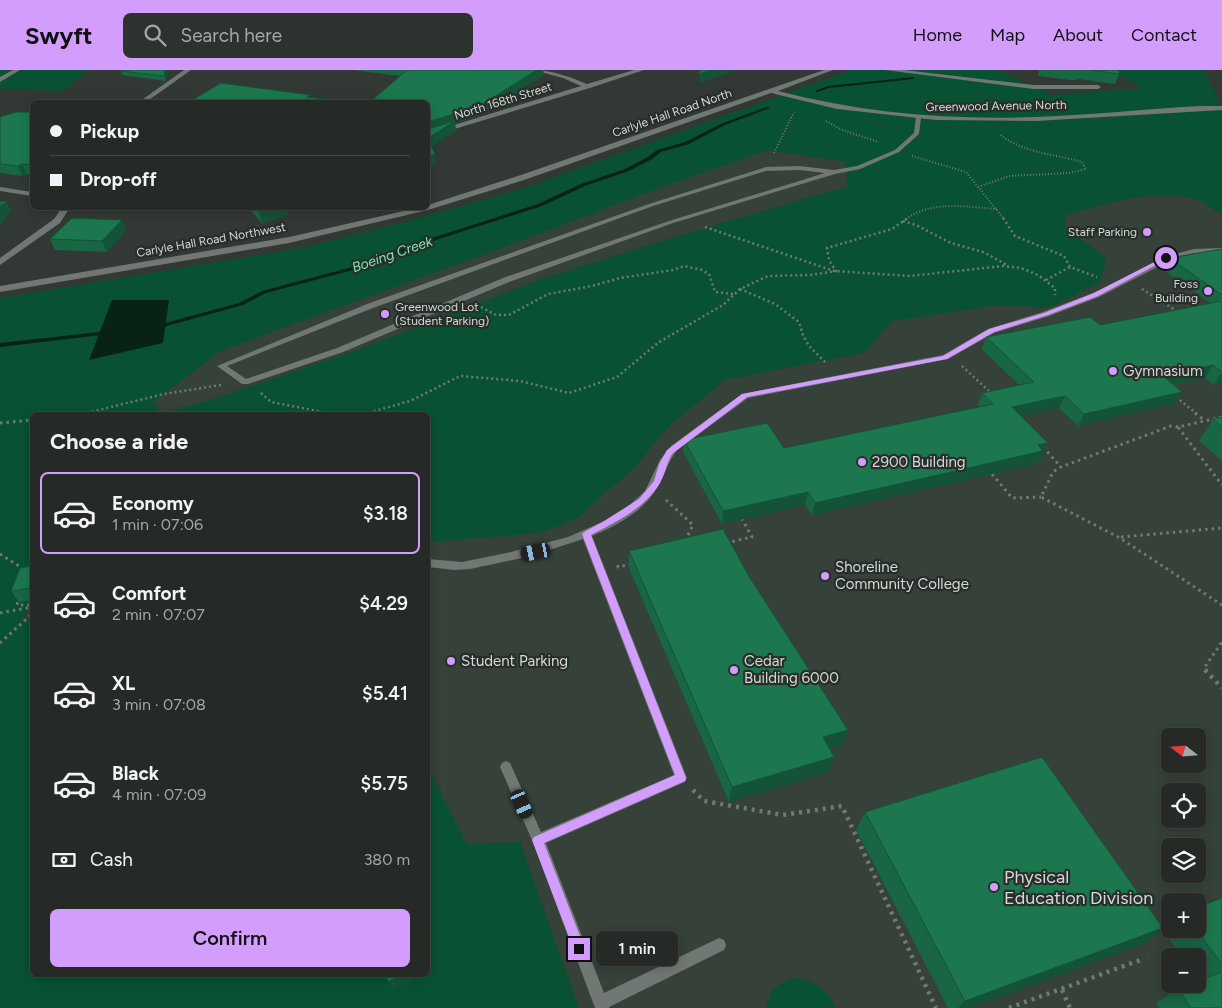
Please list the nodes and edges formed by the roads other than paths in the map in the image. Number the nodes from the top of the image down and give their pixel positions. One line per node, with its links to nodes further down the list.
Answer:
1 (17, 70): 7 (street)
2 (188, 70): 11 (street)
3 (536, 70): 8 (street)
4 (641, 70): 8 (street, North 168th Street)
5 (830, 70): 10 (street, Carlyle Hall Road North)
6 (888, 70): 9 (street)
7 (0, 80)
8 (588, 87): 14 (street, North 168th Street)
9 (1098, 87)
10 (772, 91): 13 (street, Greenwood Avenue North); 16 (street, Carlyle Hall Road North)
11 (145, 100)
12 (1222, 108): 13 (street, Greenwood Avenue North)
13 (918, 118): 15 (lane)
14 (430, 134)
15 (834, 172): 15 (lane)
16 (521, 178): 19 (street, Carlyle Hall Road Northwest)
17 (0, 189): 18 (street)
18 (30, 194)
19 (430, 206)
20 (62, 210): 23 (street)
21 (414, 210): 24 (street, Carlyle Hall Road Northwest)
22 (1222, 250): 25 (lane)
23 (0, 262)
24 (0, 289)
25 (586, 534): 26 (lane); 28 (lane)
26 (430, 563)
27 (506, 767): 28 (lane)
28 (538, 840): 30 (lane)
29 (719, 945): 30 (lane)
30 (601, 1005)

